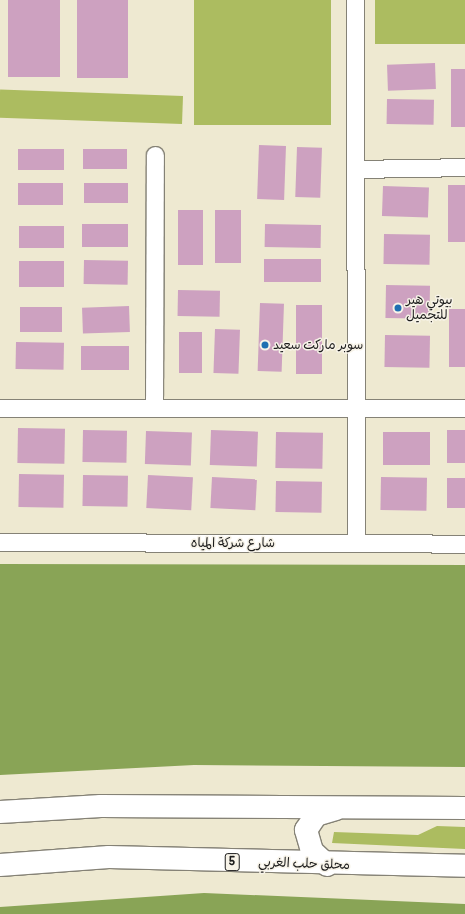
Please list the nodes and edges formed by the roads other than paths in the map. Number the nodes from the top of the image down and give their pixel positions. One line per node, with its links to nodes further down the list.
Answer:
1 (355, 0): 4 (street)
2 (155, 156): 7 (street)
3 (465, 167): 4 (street)
4 (355, 169): 5 (street)
5 (356, 407): 7 (street); 8 (street); 10 (street)
6 (0, 408): 7 (street)
7 (154, 408)
8 (465, 408)
9 (0, 542): 10 (street, شارع شركة المياه)
10 (356, 543): 11 (street, شارع شركة المياه)
11 (465, 544)
12 (344, 807): 13 (highway); 14 (highway); 16 (highway)
13 (465, 808)
14 (0, 812)
15 (0, 865): 16 (highway, محلق حلب الغربي / 5)
16 (327, 865): 17 (highway, محلق حلب الغربي / 5)
17 (465, 866)

